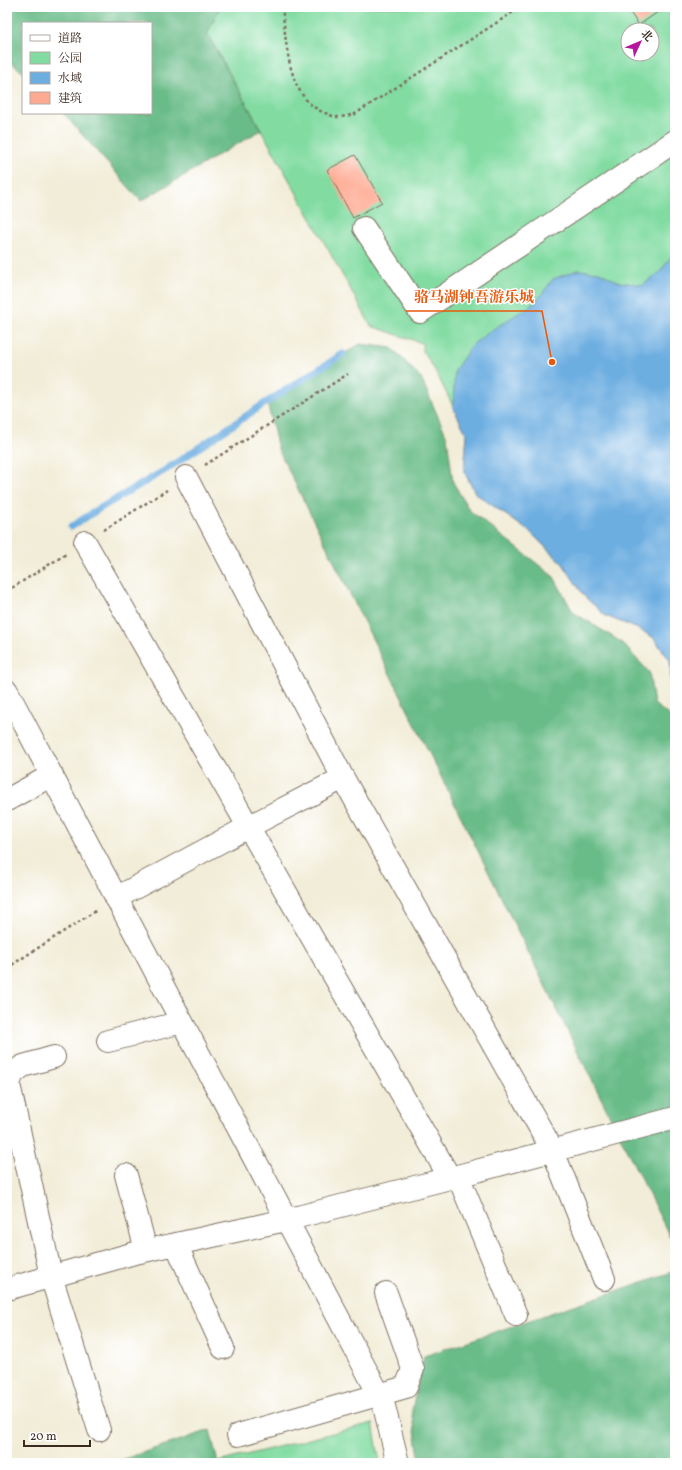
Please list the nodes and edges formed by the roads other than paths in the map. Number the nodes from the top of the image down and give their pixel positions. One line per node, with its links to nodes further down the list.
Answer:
1 (675, 142): 2 (street)
2 (364, 228)
3 (186, 477): 7 (street)
4 (85, 542): 9 (street)
5 (7, 690): 6 (street)
6 (52, 775): 8 (street); 10 (street)
7 (343, 778): 9 (street); 15 (street)
8 (7, 800)
9 (248, 827): 10 (street); 17 (street)
10 (116, 898): 11 (street)
11 (182, 1022): 12 (street); 18 (street)
12 (108, 1041)
13 (54, 1058): 21 (street)
14 (675, 1118): 15 (street)
15 (553, 1151): 17 (street); 22 (street)
16 (126, 1176): 20 (street)
17 (454, 1177): 18 (street); 25 (street)
18 (286, 1220): 19 (street); 27 (street)
19 (176, 1244): 20 (street); 26 (street)
20 (146, 1250): 21 (street)
21 (51, 1276): 23 (street); 28 (street)
22 (604, 1279)
23 (7, 1289)
24 (386, 1293): 27 (street)
25 (516, 1315)
26 (223, 1348)
27 (379, 1395): 29 (street); 30 (street)
28 (99, 1430)
29 (238, 1435)
30 (398, 1463)

